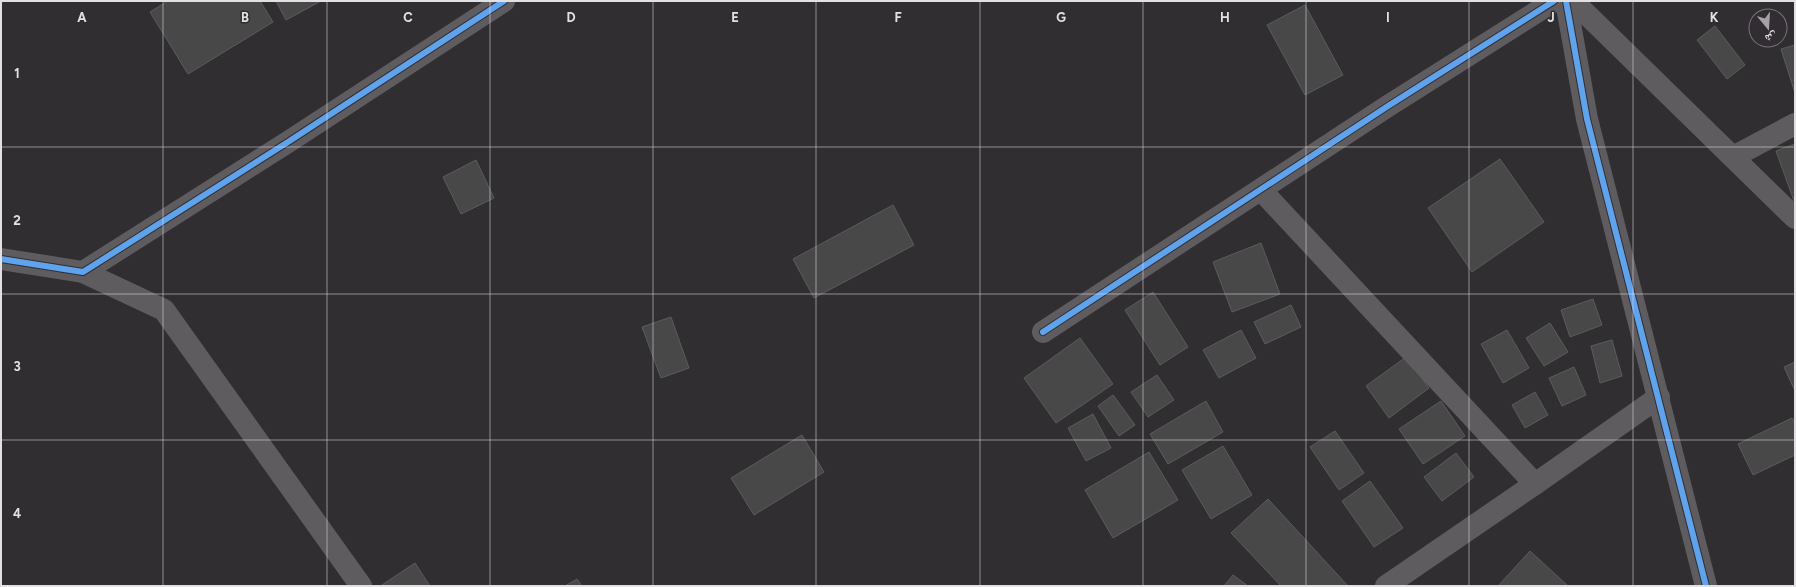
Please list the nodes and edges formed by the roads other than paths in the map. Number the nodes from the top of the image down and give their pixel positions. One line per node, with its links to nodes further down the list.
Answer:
1 (504, 1): 10 (street)
2 (1554, 1): 7 (street)
3 (1566, 1): 12 (street)
4 (1573, 1): 6 (street)
5 (1795, 124): 6 (street)
6 (1733, 157): 8 (street)
7 (1261, 190): 11 (street); 13 (street)
8 (1795, 218)
9 (1, 259): 10 (street)
10 (83, 272): 14 (street)
11 (1043, 332)
12 (1659, 397): 13 (street); 16 (street)
13 (1536, 484): 15 (street)
14 (361, 586)
15 (1386, 586)
16 (1706, 586)

